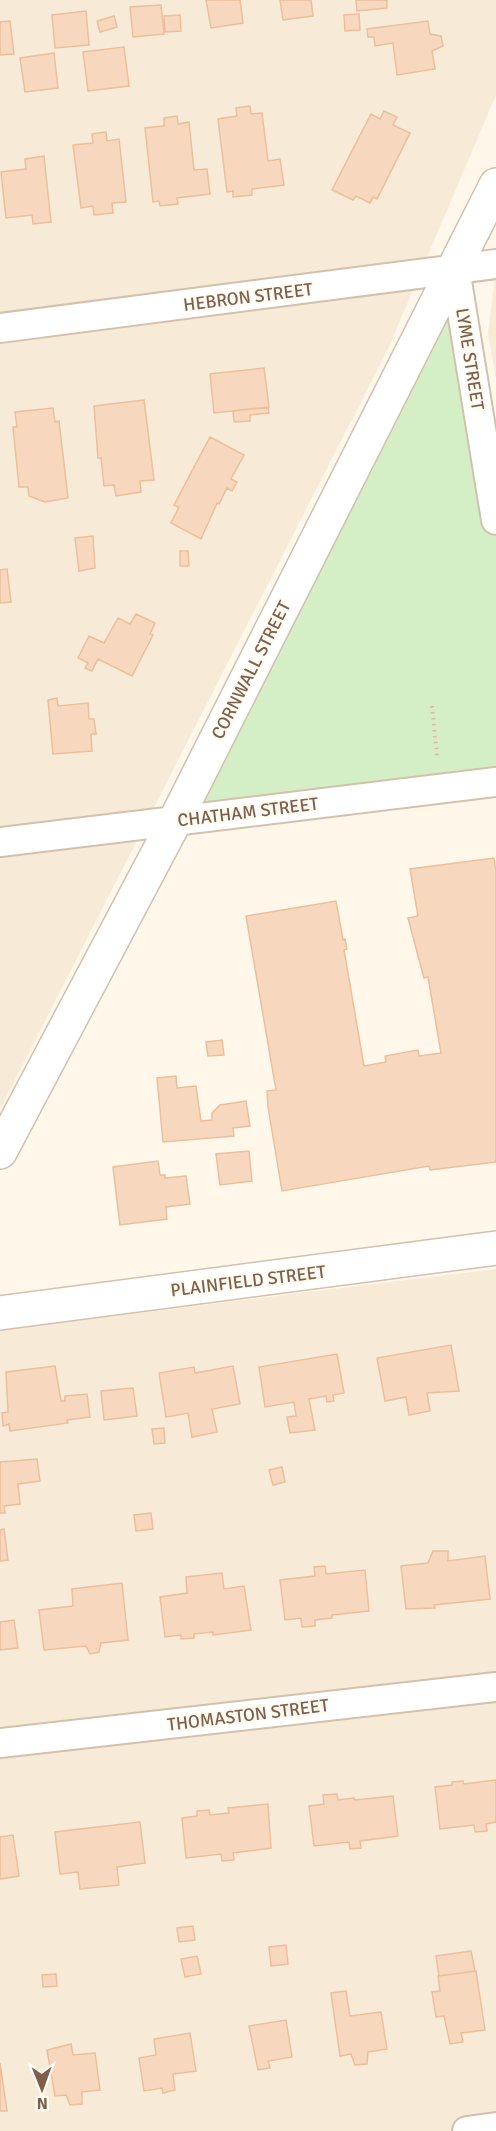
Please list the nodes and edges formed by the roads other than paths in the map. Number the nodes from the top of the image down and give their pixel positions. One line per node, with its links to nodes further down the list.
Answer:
1 (496, 185): 3 (street, CORNWALL STREET)
2 (496, 264): 3 (street, HEBRON STREET)
3 (455, 269): 4 (street, HEBRON STREET); 5 (street, LYME STREET); 7 (street, CORNWALL STREET)
4 (0, 328)
5 (496, 520)
6 (496, 782): 7 (street, CHATHAM STREET)
7 (175, 821): 8 (street, CHATHAM STREET); 9 (street, CORNWALL STREET)
8 (0, 842)
9 (0, 1152)
10 (496, 1248): 11 (street, PLAINFIELD STREET)
11 (0, 1313)
12 (496, 1687): 13 (street, THOMASTON STREET)
13 (0, 1743)
14 (496, 2127): 15 (street)
15 (467, 2131)

